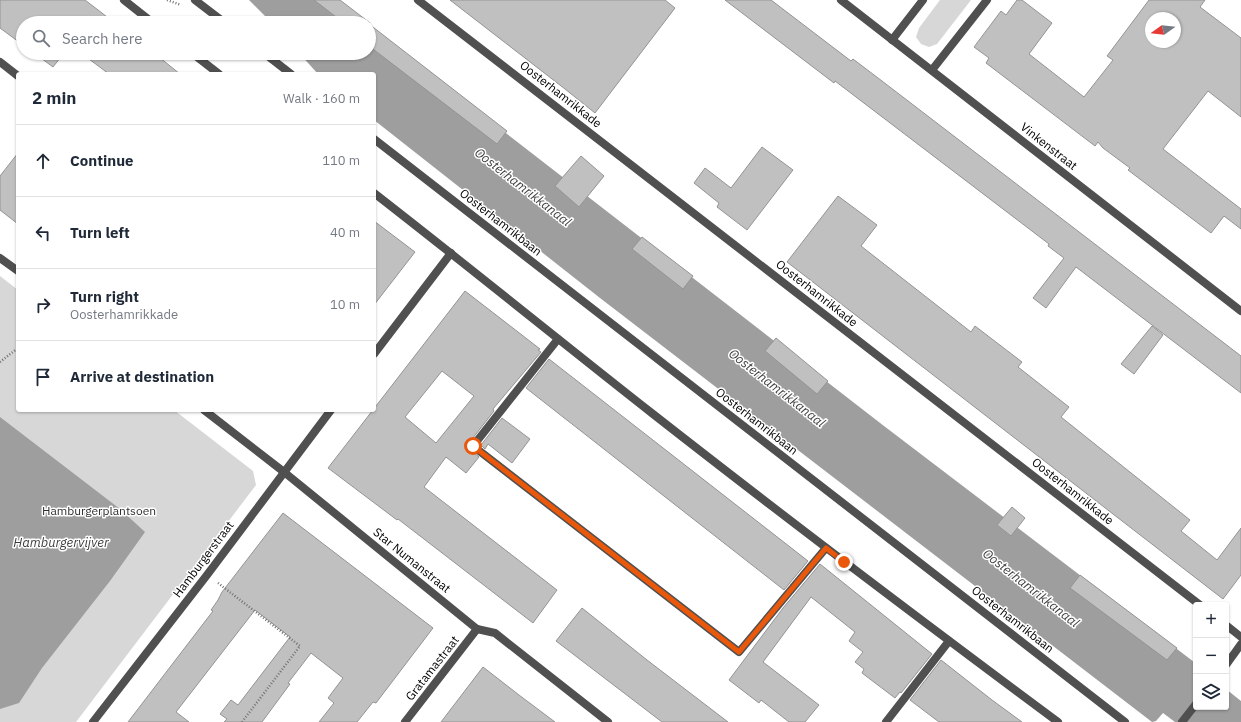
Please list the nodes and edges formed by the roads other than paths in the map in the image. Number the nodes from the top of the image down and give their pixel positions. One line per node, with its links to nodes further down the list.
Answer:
1 (124, 0): 7 (street)
2 (195, 0): 8 (street)
3 (418, 0): 29 (street, Oosterhamrikkade)
4 (841, 0): 9 (street, Vinkenstraat)
5 (923, 0): 9 (street)
6 (987, 0): 13 (street)
7 (144, 16)
8 (216, 16)
9 (892, 40): 13 (street, Vinkenstraat)
10 (201, 60): 14 (street)
11 (273, 60): 15 (street)
12 (0, 62): 16 (street)
13 (932, 70): 22 (street, Vinkenstraat)
14 (216, 72)
15 (288, 72)
16 (16, 74)
17 (376, 141): 42 (street, Oosterhamrikbaan)
18 (376, 195): 19 (street)
19 (451, 253): 23 (street); 24 (street)
20 (0, 258): 21 (street)
21 (16, 270)
22 (1241, 311)
23 (558, 338): 28 (street); 28 (street)
24 (376, 351)
25 (207, 412): 27 (street, Star Numanstraat)
26 (329, 412): 27 (street, Hamburgerstraat)
27 (284, 472): 31 (street, Star Numanstraat); 37 (street, Hamburgerstraat)
28 (826, 548): 33 (street)
29 (1196, 602)
30 (1229, 627): 32 (street)
31 (477, 629): 38 (street, Gratamastraat); 39 (street, Star Numanstraat)
32 (1241, 637)
33 (949, 641): 40 (street); 41 (street)
34 (1241, 644): 35 (street)
35 (1229, 661)
36 (1193, 708): 43 (street)
37 (93, 722)
38 (405, 722)
39 (608, 722)
40 (886, 722)
41 (1058, 722)
42 (1126, 722)
43 (1182, 722)

